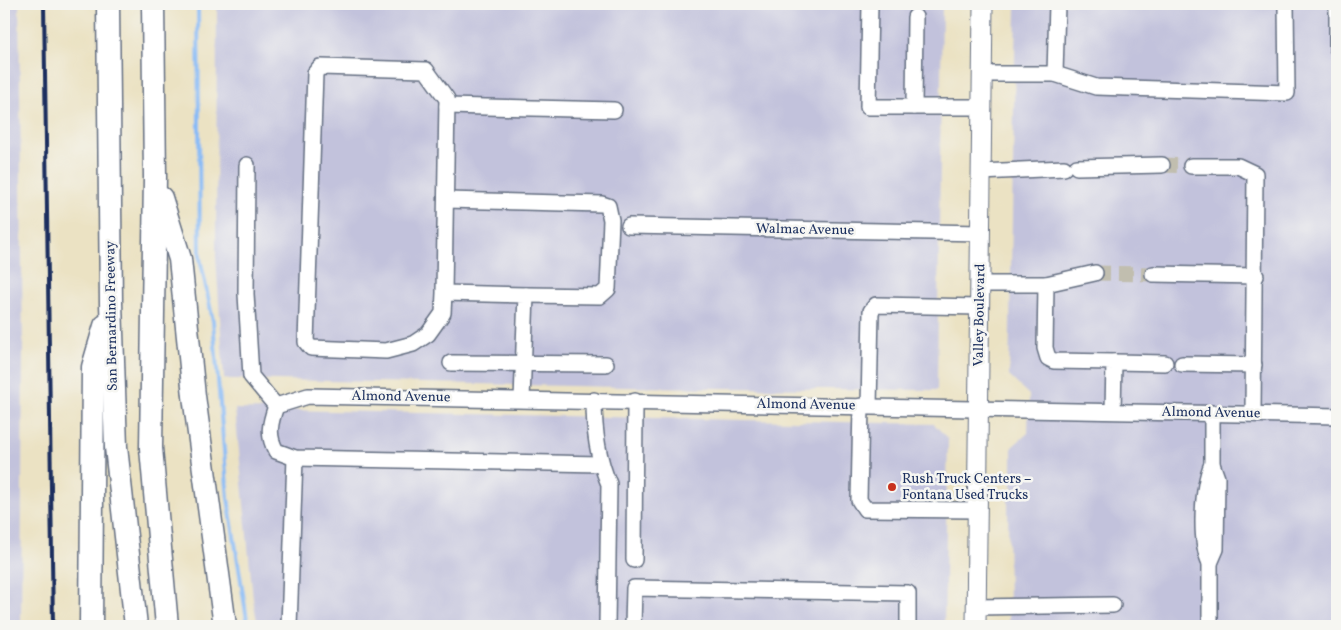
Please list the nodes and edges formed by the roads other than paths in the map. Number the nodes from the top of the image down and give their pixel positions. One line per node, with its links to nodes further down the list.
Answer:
1 (108, 4): 31 (highway, San Bernardino Freeway)
2 (153, 4): 20 (highway)
3 (870, 4): 13 (street)
4 (983, 4): 10 (main road, Valley Boulevard)
5 (1057, 4): 11 (street)
6 (1286, 4): 11 (street)
7 (1337, 4): 9 (street)
8 (915, 17): 13 (street)
9 (1337, 48)
10 (982, 74): 11 (street); 14 (main road, Valley Boulevard)
11 (1055, 74)
12 (447, 106): 15 (street); 21 (street); 29 (street)
13 (914, 107): 14 (street)
14 (982, 107): 19 (main road, Valley Boulevard)
15 (614, 110)
16 (247, 165): 43 (street)
17 (1162, 165): 19 (street)
18 (1191, 166): 26 (street)
19 (981, 172): 23 (main road, Valley Boulevard)
20 (155, 177): 50 (highway); 61 (highway)
21 (446, 200): 29 (street); 30 (street)
22 (629, 226): 23 (street, Walmac Avenue)
23 (981, 233): 27 (main road, Valley Boulevard)
24 (1095, 272): 28 (street)
25 (1153, 274): 26 (street)
26 (1256, 276): 39 (street)
27 (980, 284): 28 (street); 32 (main road, Valley Boulevard)
28 (1046, 284): 33 (street)
29 (444, 294): 30 (street)
30 (526, 295): 35 (street)
31 (111, 303): 57 (highway); 58 (highway, San Bernardino Freeway)
32 (980, 307): 44 (street); 45 (main road, Valley Boulevard)
33 (1114, 362): 37 (street); 46 (street)
34 (451, 363): 35 (street)
35 (524, 364): 36 (street); 40 (street)
36 (606, 364)
37 (1165, 364)
38 (1182, 364): 39 (street)
39 (1254, 365): 48 (street)
40 (522, 399): 41 (street, Almond Avenue); 43 (street, Almond Avenue)
41 (594, 400): 42 (street, Almond Avenue); 52 (street)
42 (635, 401): 44 (street, Almond Avenue); 54 (street)
43 (276, 406): 51 (street)
44 (865, 406): 45 (street, Almond Avenue); 53 (street)
45 (979, 408): 46 (street, Almond Avenue); 53 (main road, Valley Boulevard)
46 (1113, 412): 47 (street, Almond Avenue)
47 (1212, 413): 48 (street, Almond Avenue); 67 (street)
48 (1252, 414): 49 (street, Almond Avenue)
49 (1337, 416)
50 (152, 448): 59 (highway); 60 (highway)
51 (295, 458): 52 (street); 62 (street)
52 (600, 464): 63 (street)
53 (978, 510): 56 (main road, Valley Boulevard)
54 (634, 560)
55 (1113, 605): 56 (street)
56 (977, 607): 66 (main road, Valley Boulevard)
57 (91, 626)
58 (136, 626)
59 (167, 626)
60 (182, 626)
61 (225, 626)
62 (289, 626)
63 (607, 626)
64 (633, 626): 65 (street)
65 (908, 626)
66 (976, 626)
67 (1210, 626)

